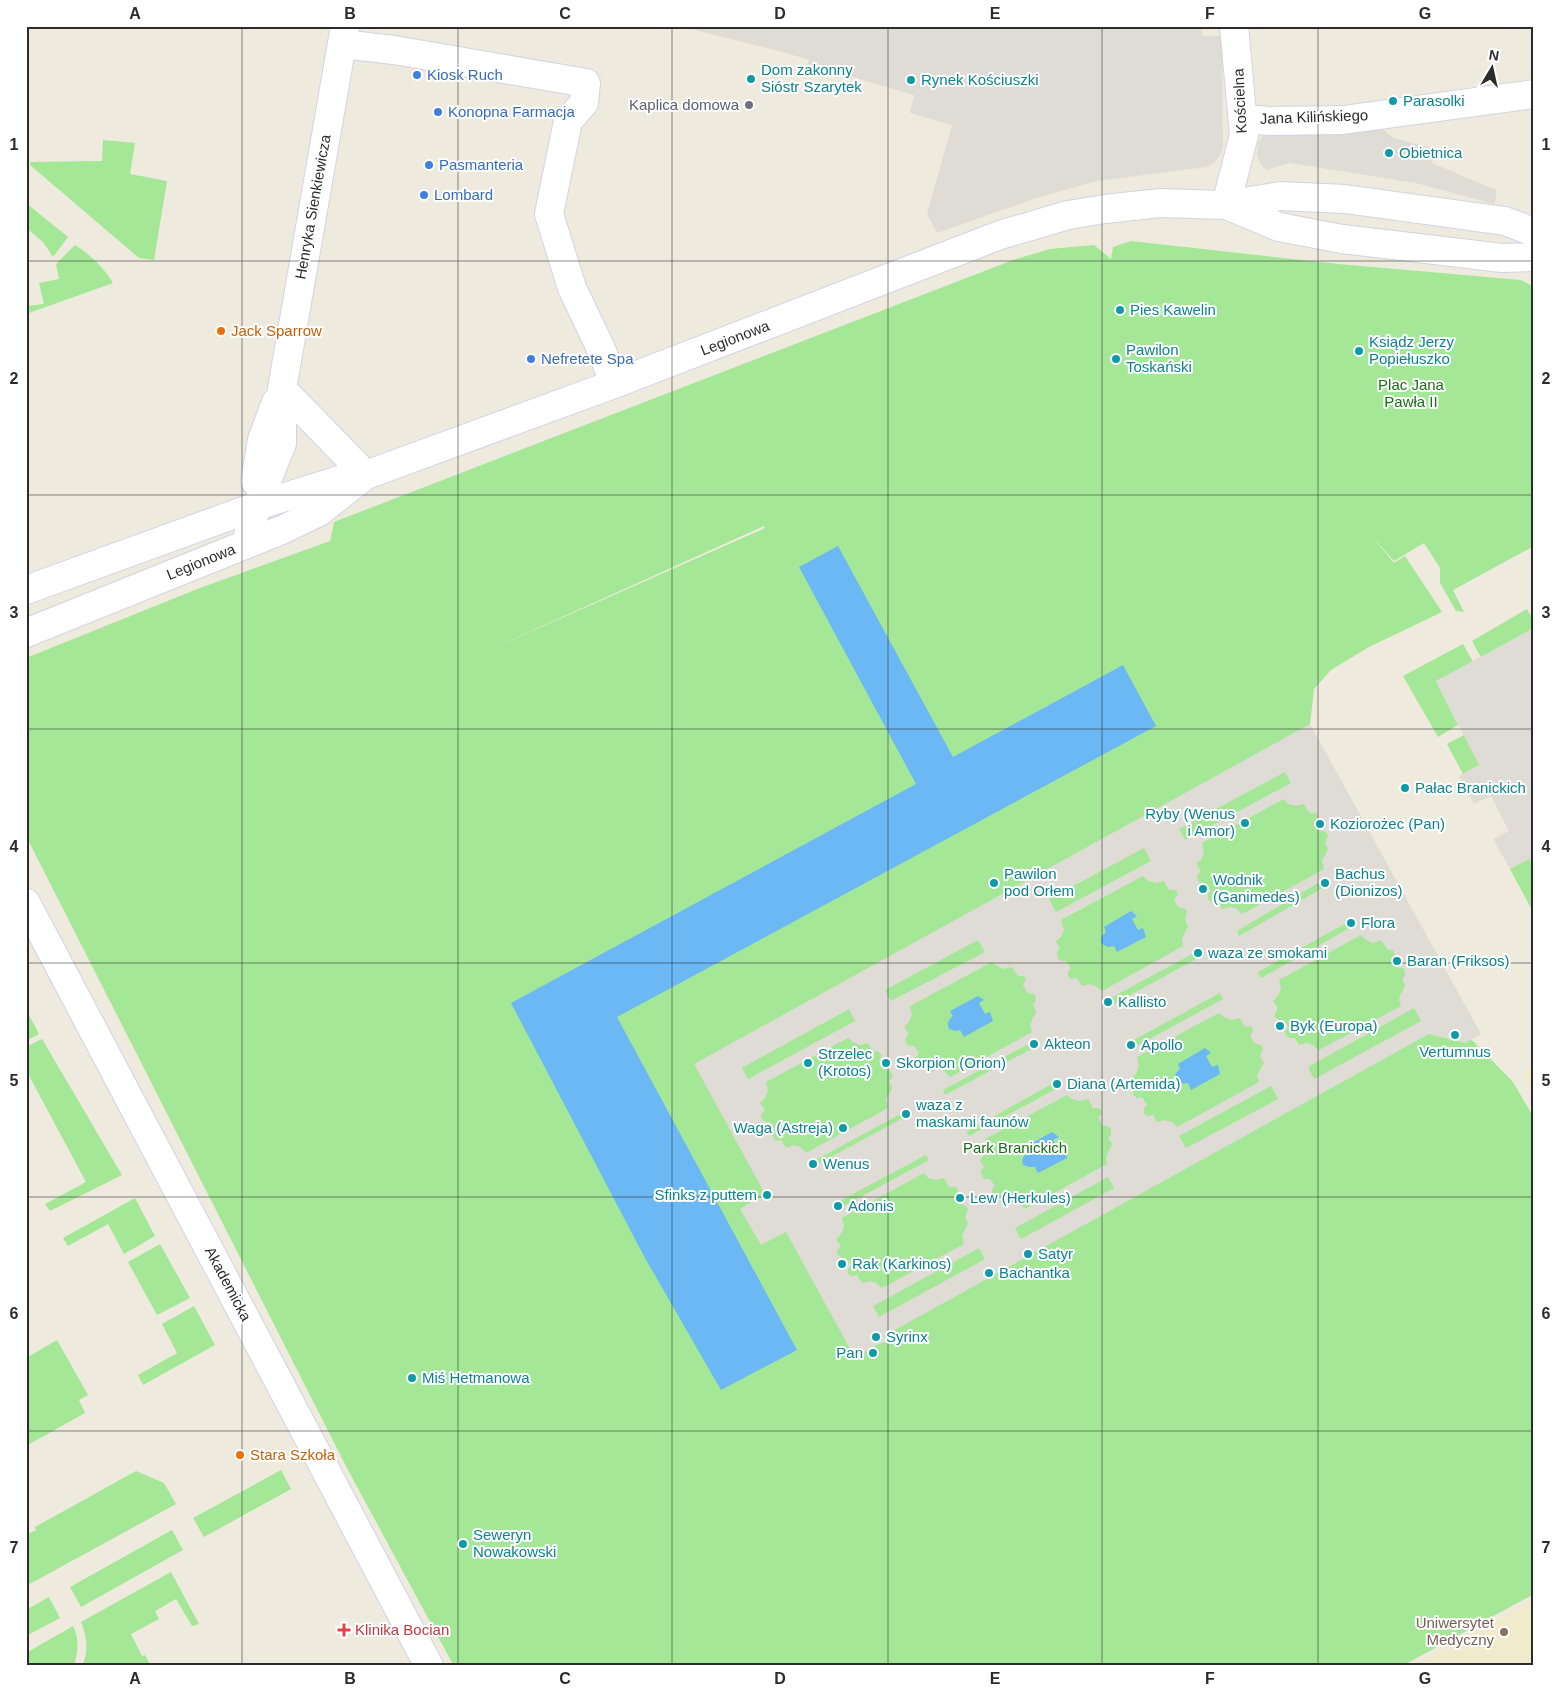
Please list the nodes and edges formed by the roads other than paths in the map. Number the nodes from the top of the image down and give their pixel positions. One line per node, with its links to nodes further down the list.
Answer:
1 (1234, 26): 4 (street, Kościelna)
2 (344, 35): 8 (street); 9 (street, Henryka Sienkiewicza)
3 (1534, 94): 4 (street, Jana Kilińskiego)
4 (1244, 119): 5 (street, Kościelna)
5 (1226, 205): 6 (street); 7 (street); 8 (street, Legionowa)
6 (1534, 232)
7 (1534, 256)
8 (614, 384): 10 (street, Legionowa)
9 (282, 389): 10 (street); 11 (street, Henryka Sienkiewicza)
10 (366, 475): 11 (street, Legionowa); 12 (street, Legionowa)
11 (257, 506): 12 (street, Henryka Sienkiewicza); 13 (street, Legionowa)
12 (245, 545): 14 (street, Legionowa)
13 (26, 590)
14 (26, 633)
15 (26, 903): 16 (street, Akademicka)
16 (429, 1666)

